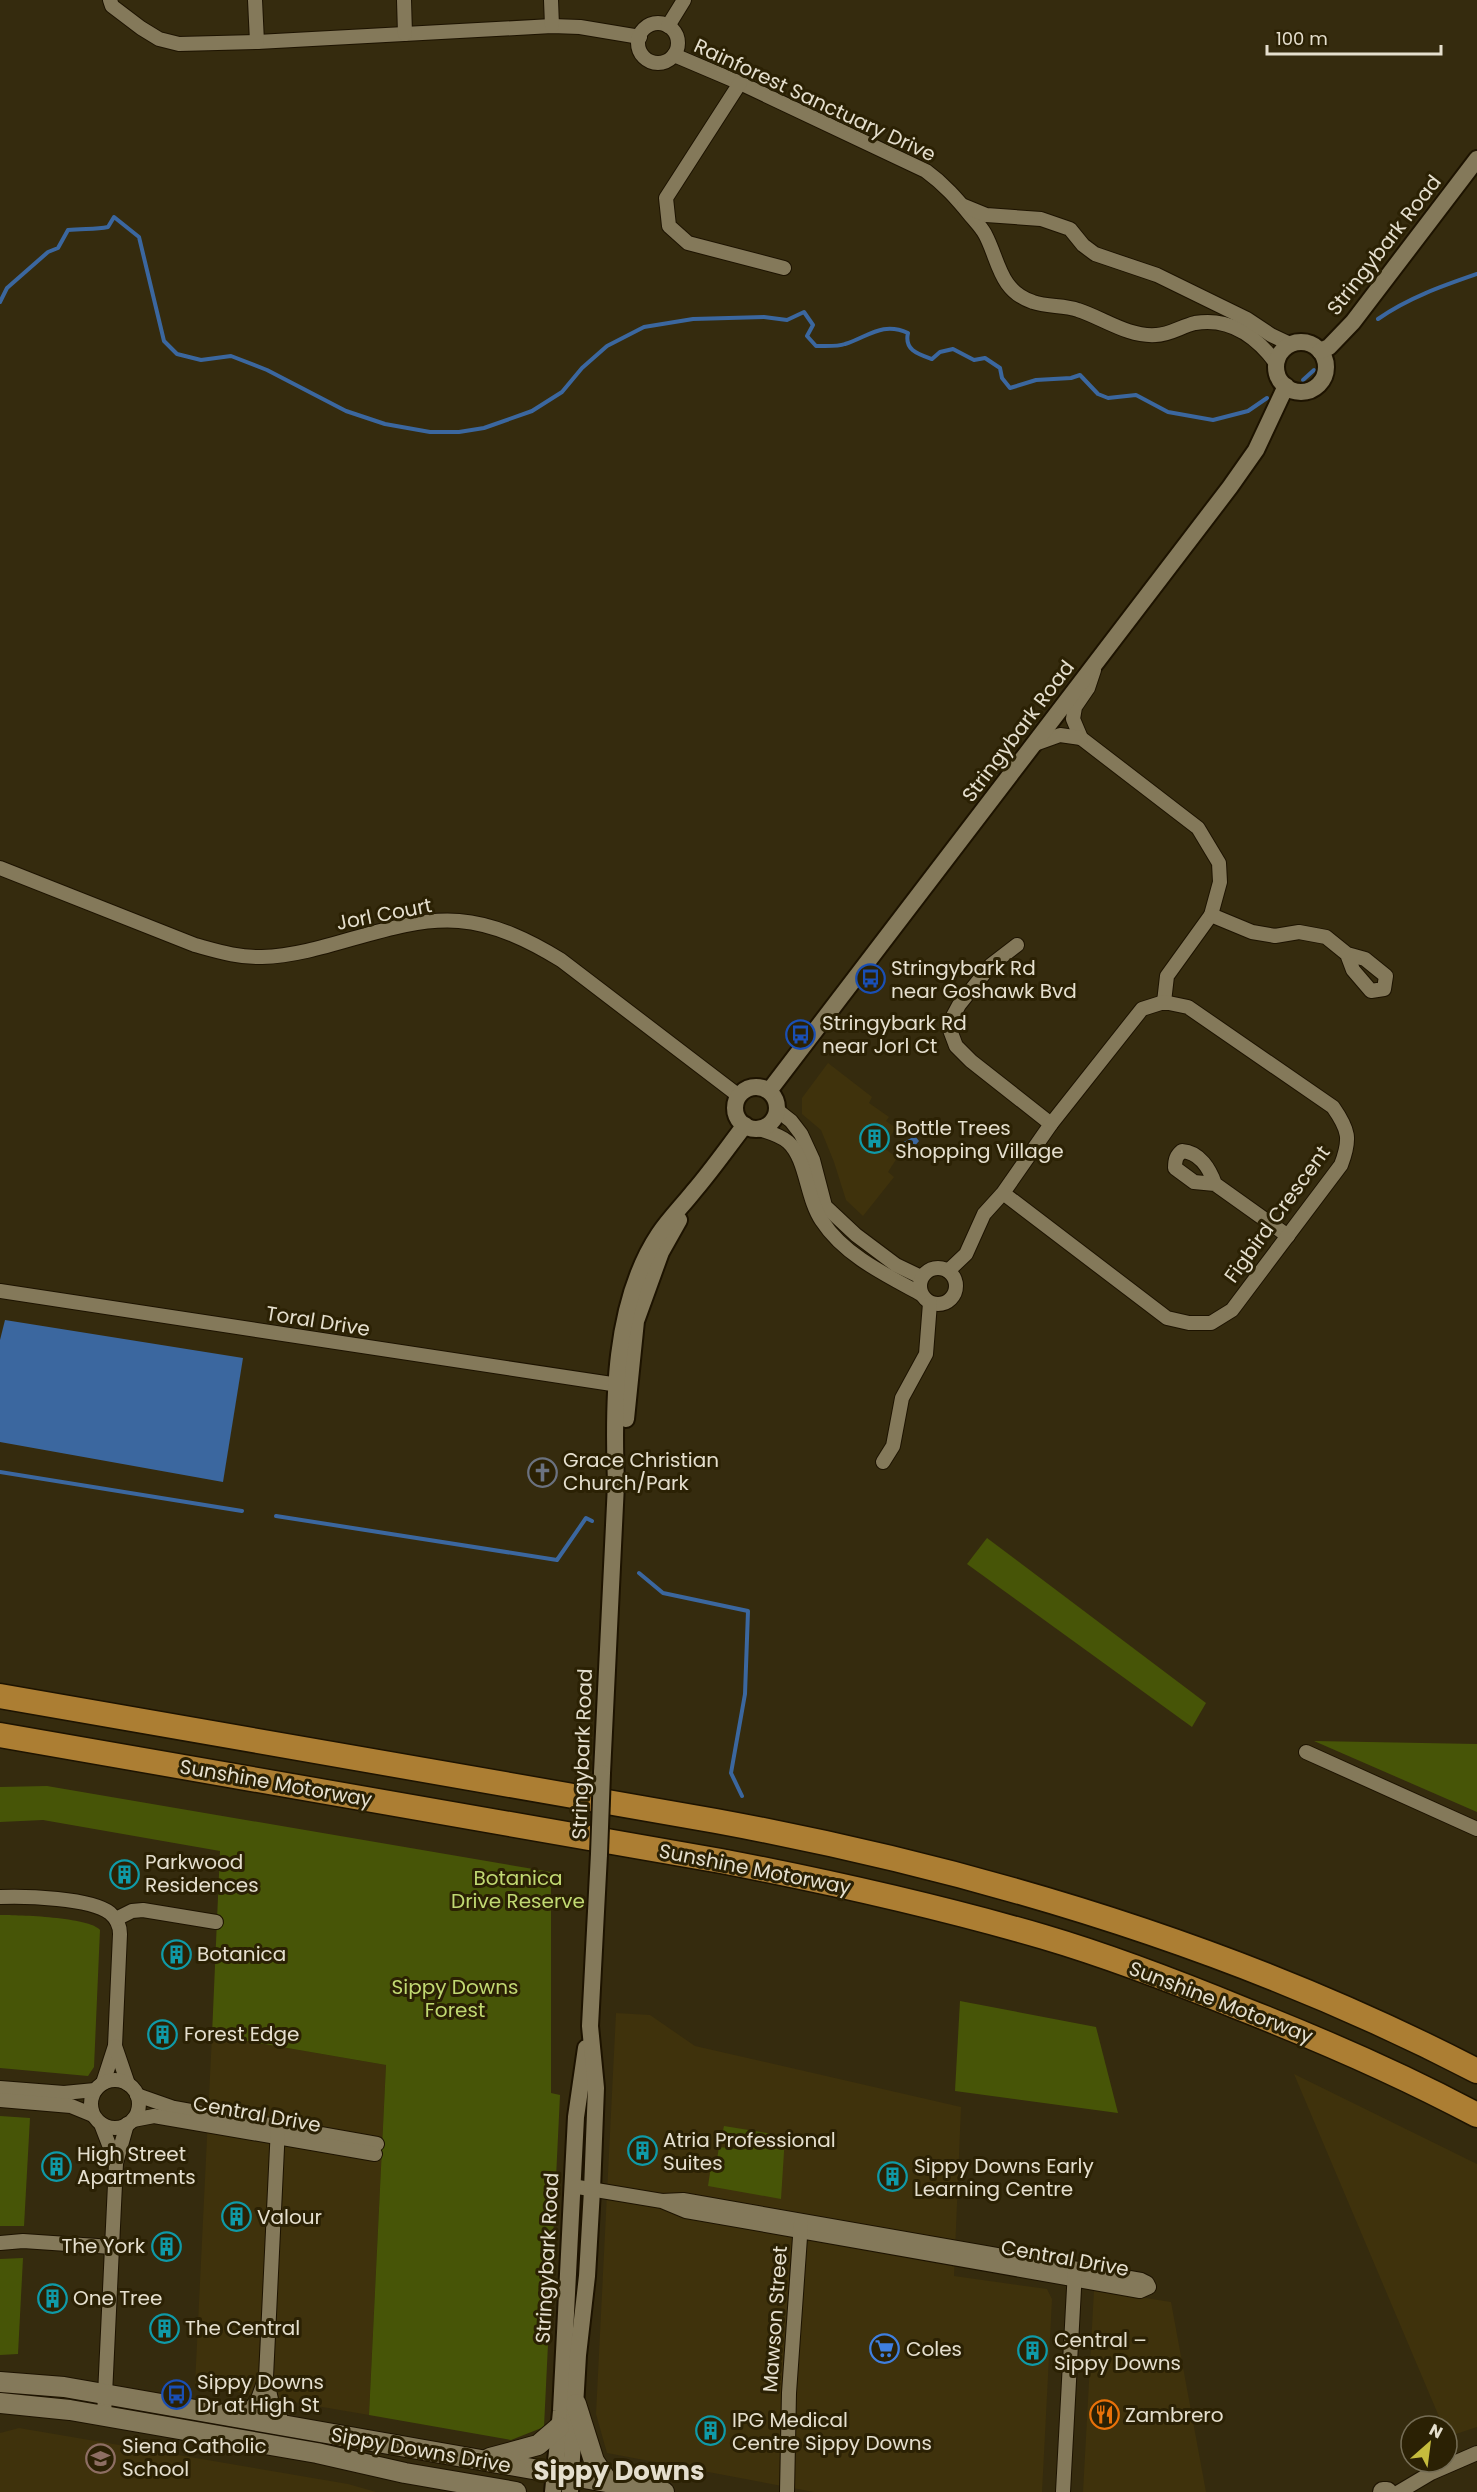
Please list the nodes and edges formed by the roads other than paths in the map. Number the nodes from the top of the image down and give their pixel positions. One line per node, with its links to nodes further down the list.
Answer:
1 (110, 0): 10 (street)
2 (255, 0): 10 (street)
3 (404, 0): 8 (street)
4 (551, 0): 6 (street)
5 (684, 0): 7 (street)
6 (552, 26): 8 (street); 9 (street)
7 (668, 26): 9 (street); 11 (street)
8 (405, 34): 10 (street)
9 (639, 37): 11 (street)
10 (257, 42)
11 (674, 55): 12 (street, Rainforest Sanctuary Drive)
12 (740, 83): 14 (street, Rainforest Sanctuary Drive); 15 (street)
13 (1477, 159): 17 (street, Stringybark Road)
14 (964, 206): 16 (street, Rainforest Sanctuary Drive); 18 (street, Rainforest Sanctuary Drive)
15 (784, 268)
16 (1290, 344): 17 (street); 18 (street)
17 (1320, 351): 19 (street)
18 (1276, 363): 19 (street)
19 (1286, 386): 20 (street, Stringybark Road)
20 (1097, 662): 21 (street); 22 (street, Stringybark Road)
21 (1081, 738): 22 (street); 24 (street)
22 (1035, 744): 28 (street, Stringybark Road)
23 (0, 868): 29 (street, Jorl Court)
24 (1211, 915): 26 (street); 27 (street)
25 (1017, 945): 31 (street)
26 (1347, 954)
27 (1164, 1002): 31 (street); 35 (street, Figbird Crescent)
28 (769, 1091): 29 (street); 30 (street)
29 (739, 1096): 32 (street)
30 (777, 1110): 32 (street); 37 (street)
31 (1051, 1124): 34 (street)
32 (752, 1127): 39 (street); 40 (street, Stringybark Road)
33 (1215, 1184): 35 (street)
34 (1004, 1193): 35 (street, Figbird Crescent); 36 (street)
35 (1288, 1236)
36 (948, 1270): 37 (street); 39 (street)
37 (921, 1277): 39 (street)
38 (0, 1292): 40 (street, Toral Drive)
39 (925, 1298): 41 (street)
40 (624, 1386): 49 (street, Stringybark Road, bridge)
41 (883, 1462)
42 (0, 1696): 51 (highway, Sunshine Motorway)
43 (6, 1736): 56 (highway, Sunshine Motorway)
44 (1306, 1752): 45 (street)
45 (1477, 1829)
46 (0, 1897): 47 (street)
47 (116, 1919): 48 (street); 50 (street)
48 (216, 1922)
49 (590, 2026): 62 (street, Stringybark Road); 63 (street, Stringybark Road)
50 (115, 2046): 52 (street); 54 (street)
51 (1477, 2071)
52 (99, 2086): 53 (street); 54 (street); 57 (street)
53 (0, 2088)
54 (133, 2089): 58 (street); 59 (street, Central Drive)
55 (0, 2100): 57 (street)
56 (1477, 2115)
57 (97, 2119): 58 (street); 61 (street)
58 (130, 2122): 59 (street, Central Drive); 61 (street)
59 (278, 2132): 60 (street, Central Drive); 67 (street)
60 (376, 2149)
61 (116, 2163): 66 (street)
62 (572, 2186): 63 (street, Central Drive); 75 (street, Stringybark Road)
63 (592, 2190): 64 (street, Central Drive); 71 (street, Stringybark Road)
64 (801, 2226): 82 (street, Mawson Street); 83 (street, Central Drive)
65 (0, 2243): 66 (street)
66 (112, 2247): 69 (street)
67 (266, 2377): 73 (street); 74 (street)
68 (0, 2382): 69 (main road, Sippy Downs Drive)
69 (105, 2394): 72 (street); 73 (main road, Sippy Downs Drive)
70 (0, 2403): 72 (main road, Sippy Downs Drive)
71 (576, 2404): 78 (main road); 79 (street, Stringybark Road)
72 (104, 2416): 80 (main road, Sippy Downs Drive)
73 (243, 2418): 74 (main road, Sippy Downs Drive)
74 (285, 2426): 77 (main road, Sippy Downs Drive)
75 (559, 2427): 77 (main road); 79 (street, Stringybark Road)
76 (1477, 2453): 84 (street)
77 (484, 2460): 79 (main road, Sippy Downs Drive)
78 (608, 2482): 79 (main road, Sippy Downs Drive); 81 (main road, Sippy Downs Drive)
79 (562, 2483)
80 (514, 2492)
81 (664, 2492)
82 (787, 2492)
83 (1063, 2492)
84 (1399, 2492)

